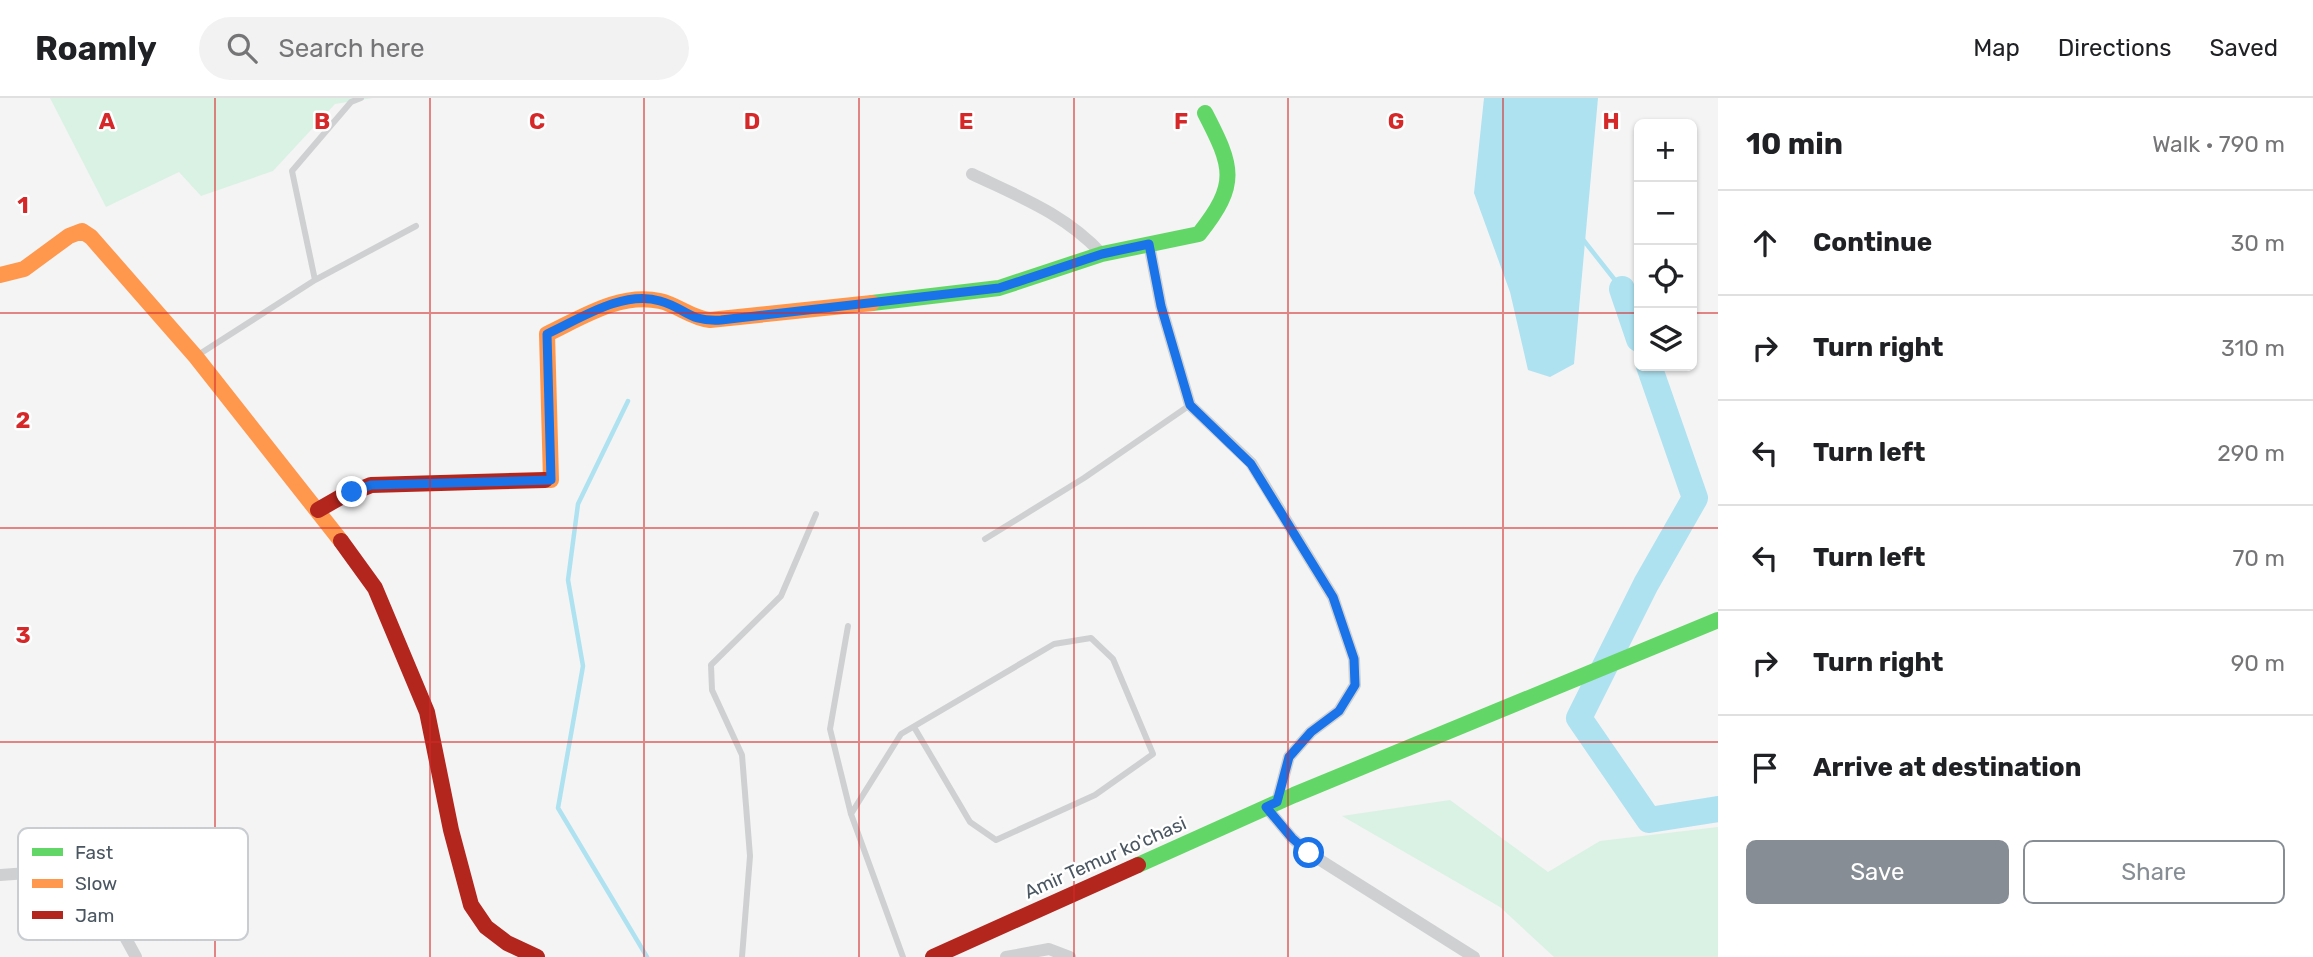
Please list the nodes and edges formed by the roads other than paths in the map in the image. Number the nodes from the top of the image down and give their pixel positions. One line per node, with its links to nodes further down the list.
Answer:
1 (360, 98): 8 (lane)
2 (1205, 113): 5 (street)
3 (972, 174): 6 (street)
4 (416, 226): 8 (lane)
5 (1149, 244): 6 (street); 10 (street)
6 (1102, 254): 11 (street)
7 (0, 275): 9 (street)
8 (315, 280): 9 (lane)
9 (196, 357): 11 (street)
10 (1190, 405): 13 (lane); 17 (street)
11 (318, 510): 24 (street)
12 (816, 514): 25 (lane)
13 (985, 539)
14 (1718, 620): 17 (street, Amir Temur ko'chasi)
15 (848, 626): 18 (lane)
16 (914, 727): 16 (lane); 18 (lane)
17 (1272, 804): 27 (street, Amir Temur ko'chasi); 29 (street)
18 (850, 814): 26 (lane)
19 (18, 874): 20 (street)
20 (0, 875)
21 (127, 940): 23 (street)
22 (1015, 956): 28 (street)
23 (136, 957)
24 (537, 957)
25 (742, 957)
26 (903, 957)
27 (933, 957)
28 (1070, 957)
29 (1474, 957)

